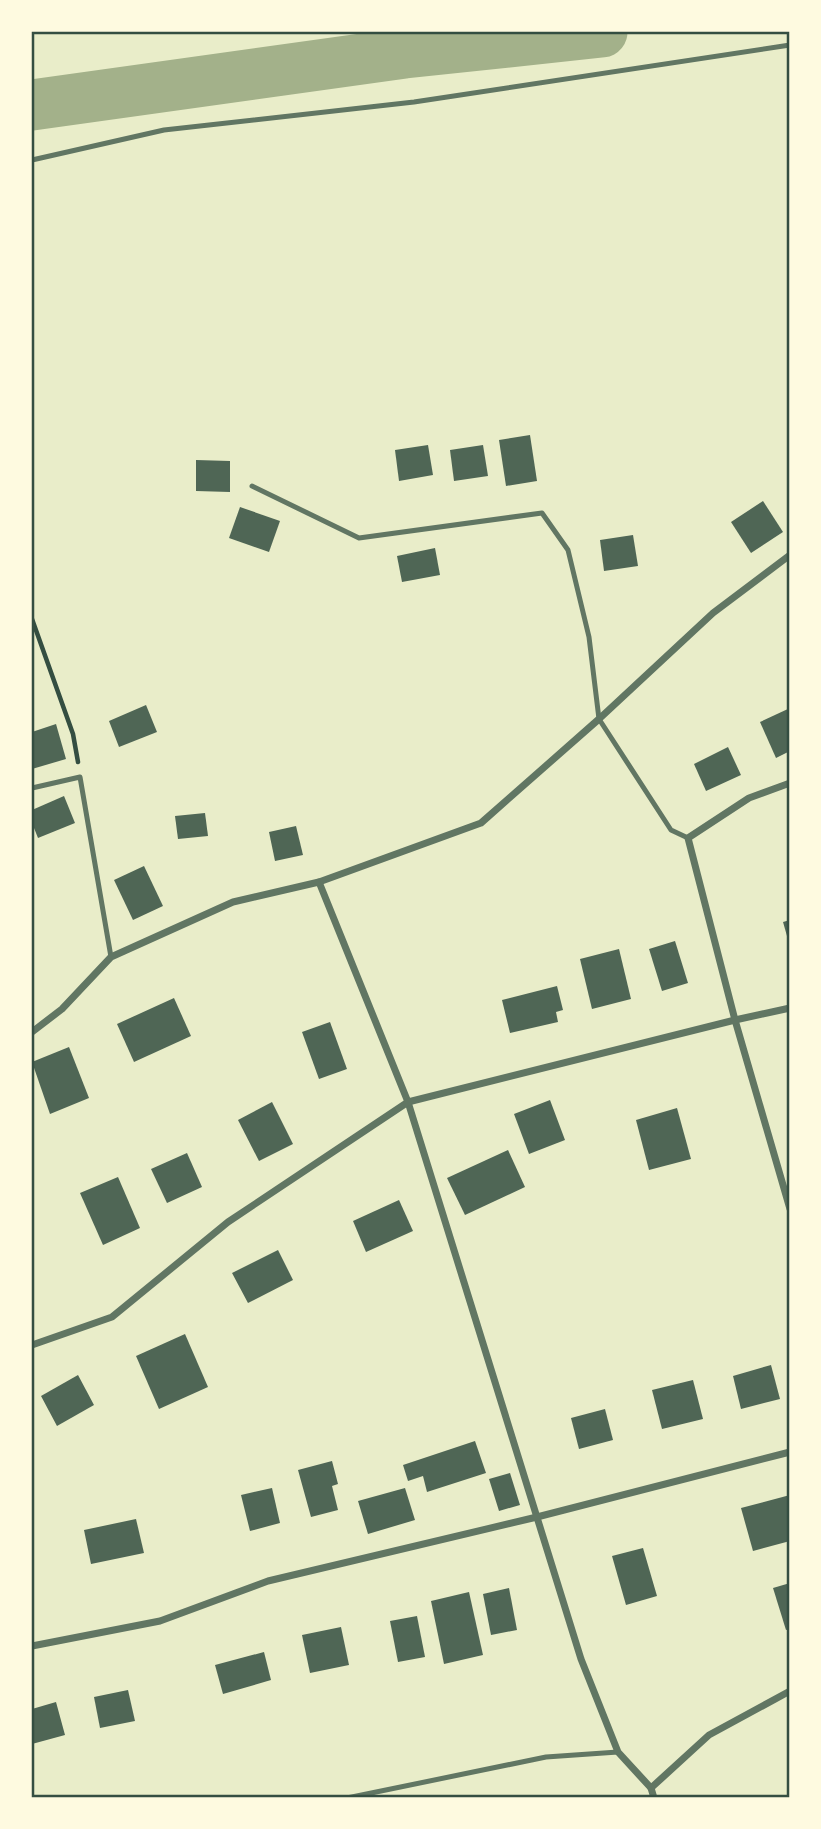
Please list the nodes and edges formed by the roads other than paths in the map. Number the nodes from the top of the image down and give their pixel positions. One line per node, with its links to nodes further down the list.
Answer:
1 (789, 45): 2 (lane)
2 (32, 160)
3 (251, 486): 5 (lane)
4 (789, 555): 5 (street)
5 (599, 719): 8 (lane); 9 (street)
6 (789, 783): 8 (street)
7 (32, 788): 10 (lane)
8 (688, 838): 12 (street)
9 (319, 881): 10 (street); 14 (street)
10 (111, 957): 13 (street)
11 (789, 1008): 12 (street)
12 (735, 1020): 14 (street); 15 (street)
13 (32, 1032)
14 (408, 1102): 16 (street); 18 (street)
15 (789, 1209)
16 (32, 1345)
17 (789, 1452): 18 (street)
18 (537, 1517): 19 (street); 21 (street)
19 (32, 1646)
20 (789, 1691): 22 (street)
21 (618, 1752): 22 (street); 23 (lane)
22 (651, 1788): 24 (street)
23 (347, 1797)
24 (654, 1797)

